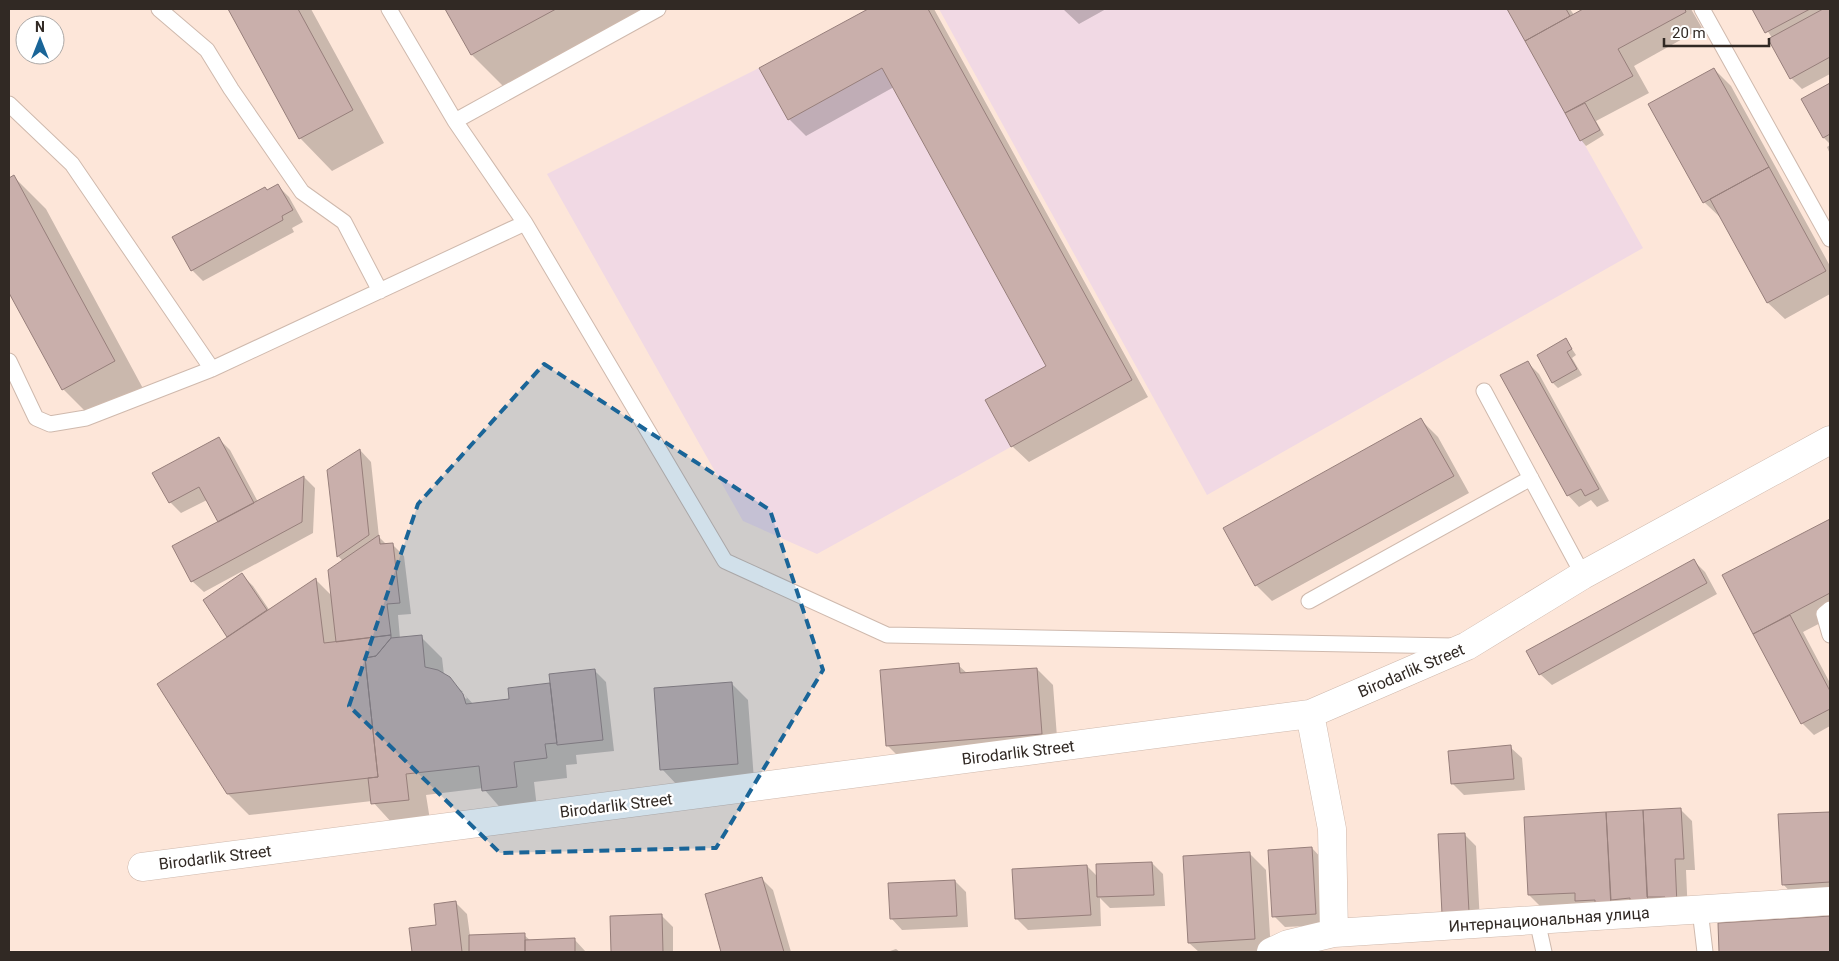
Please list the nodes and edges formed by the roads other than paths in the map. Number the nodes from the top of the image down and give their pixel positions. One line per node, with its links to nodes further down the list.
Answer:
1 (160, 9): 9 (lane)
2 (389, 9): 6 (lane)
3 (658, 9): 6 (lane)
4 (1702, 9): 8 (lane)
5 (9, 104): 11 (lane)
6 (455, 121): 7 (lane)
7 (525, 223): 9 (lane); 19 (lane)
8 (1830, 239)
9 (380, 291): 11 (lane)
10 (9, 360): 11 (lane)
11 (212, 369)
12 (1484, 391): 14 (lane)
13 (1830, 440): 15 (street, Birodarlik Street)
14 (1531, 478): 15 (lane); 16 (lane)
15 (1583, 574): 19 (street, Birodarlik Street)
16 (1309, 601)
17 (1830, 610): 18 (lane)
18 (1830, 635)
19 (1467, 646): 20 (street, Birodarlik Street)
20 (1310, 714): 21 (street, Birodarlik Street); 25 (street)
21 (142, 867)
22 (1830, 901): 23 (street, Интернациональная улица)
23 (1700, 910): 24 (street, Интернациональная улица); 28 (lane)
24 (1537, 920): 25 (street, Интернациональная улица); 27 (lane)
25 (1334, 934): 26 (street, Интернациональная улица)
26 (1270, 952)
27 (1544, 952)
28 (1705, 952)

